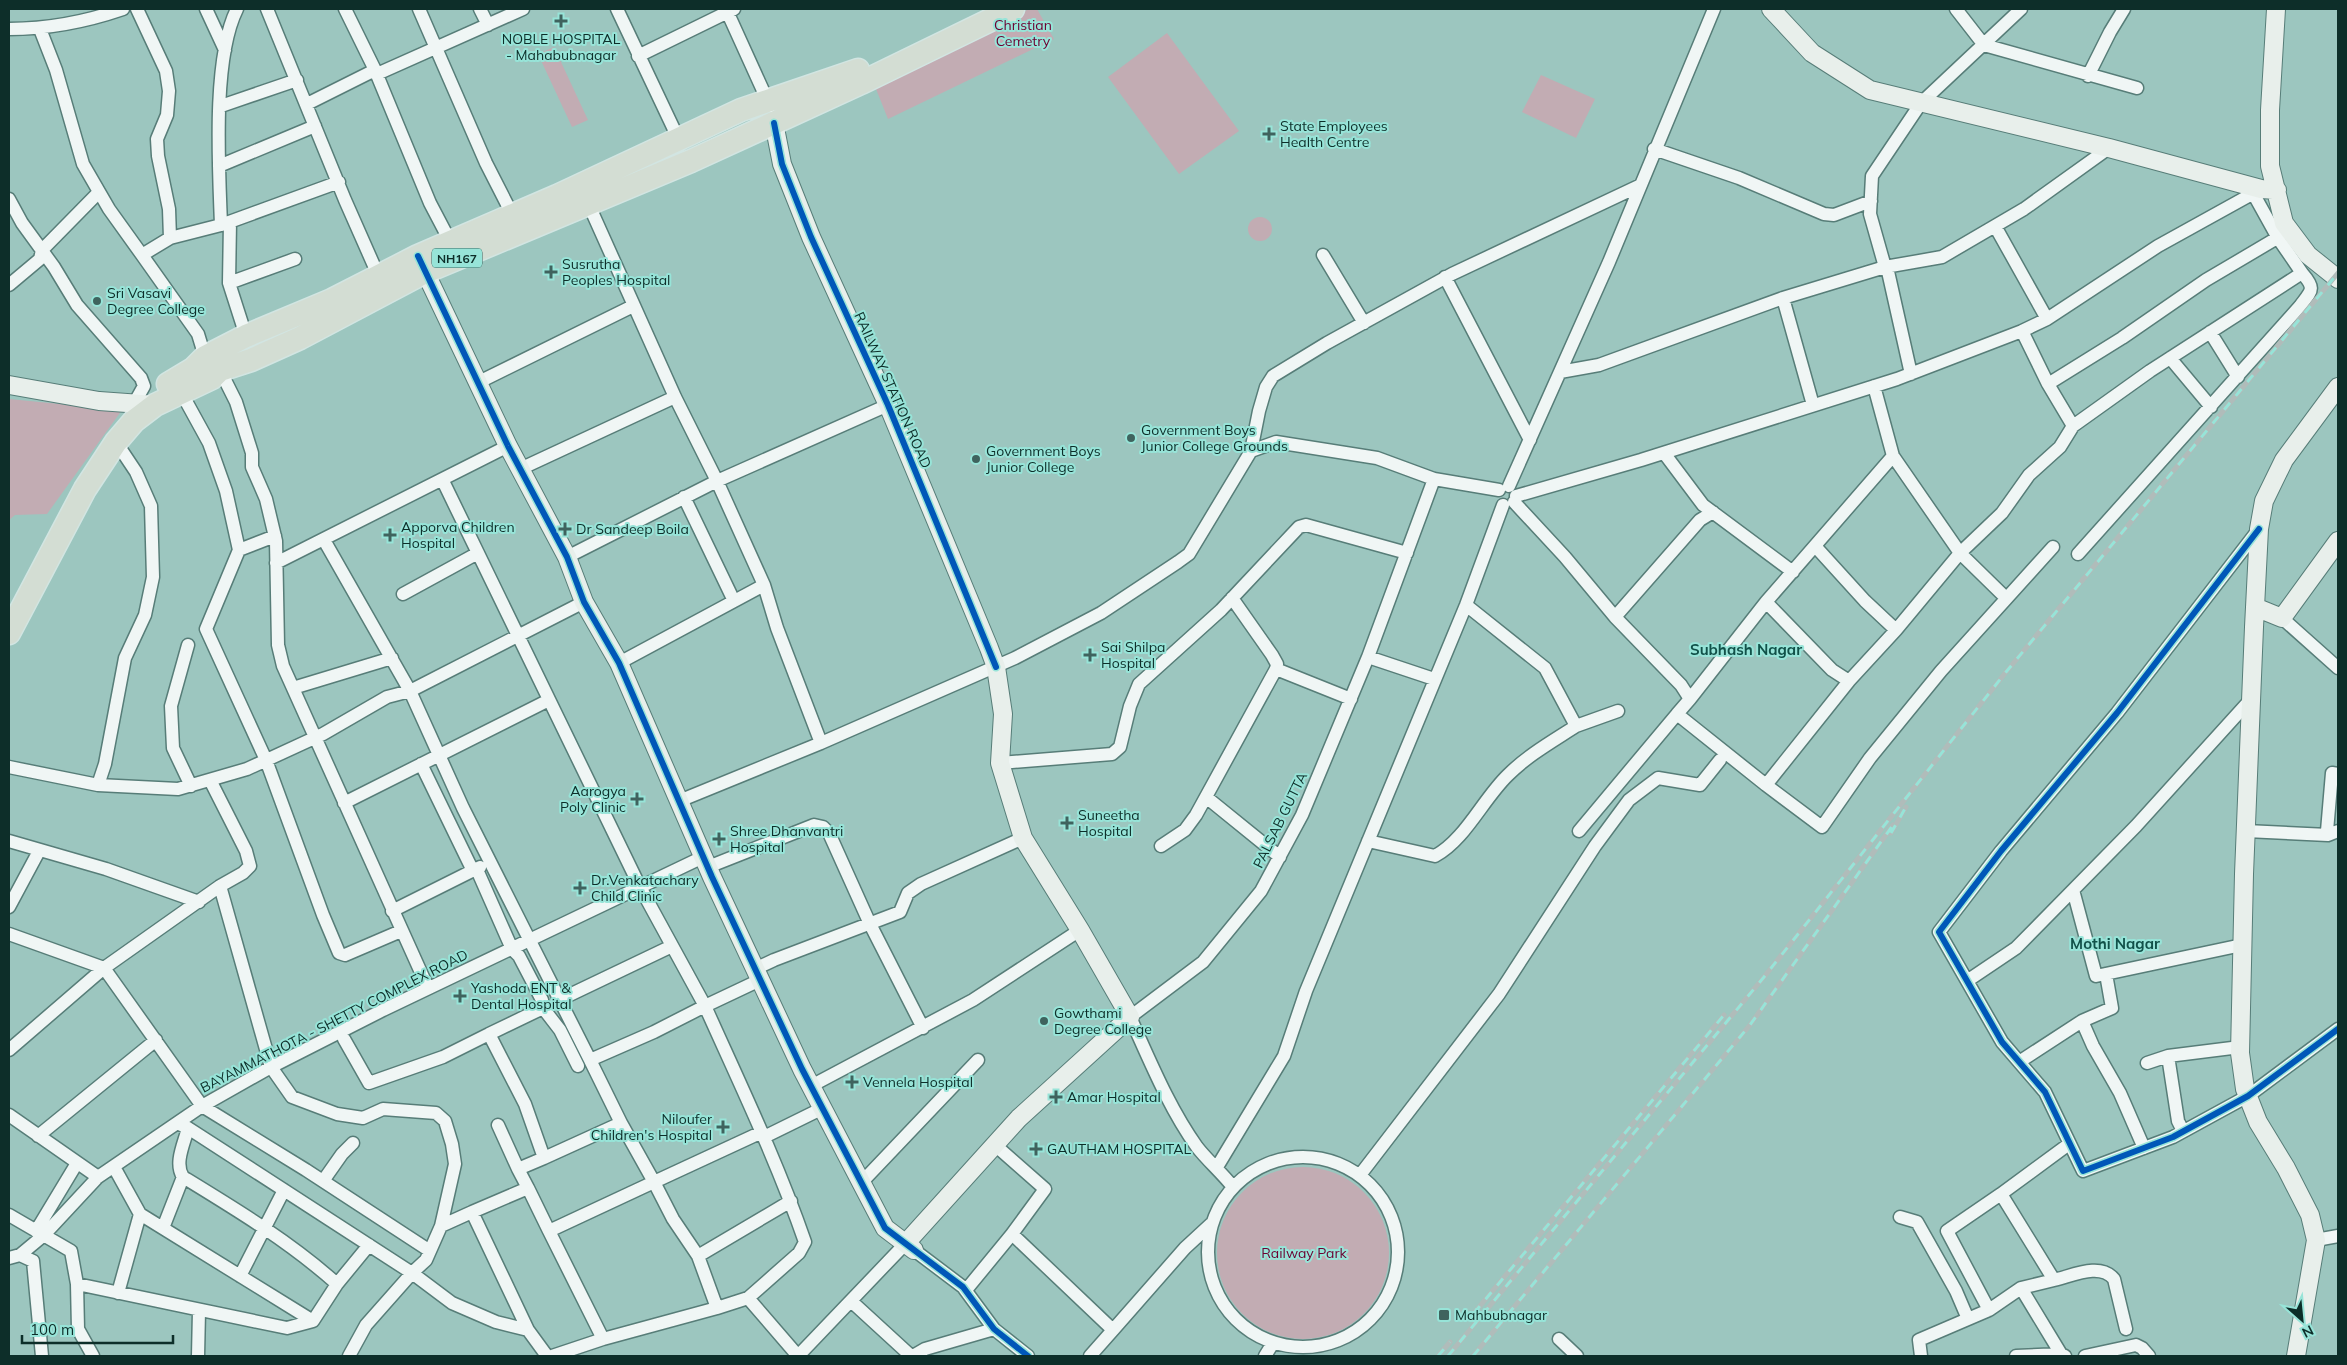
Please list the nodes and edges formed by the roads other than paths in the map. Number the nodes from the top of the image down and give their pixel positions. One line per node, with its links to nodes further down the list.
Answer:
1 (123, 9): 22 (street)
2 (137, 9): 52 (street)
3 (206, 9): 25 (street)
4 (237, 9): 25 (street)
5 (267, 9): 29 (street)
6 (345, 9): 27 (street)
7 (419, 9): 24 (street)
8 (480, 9): 20 (street)
9 (523, 9): 20 (street)
10 (616, 9): 26 (street)
11 (988, 9): 31 (highway, NH167)
12 (1013, 9): 35 (highway, NH167)
13 (1714, 9): 39 (street)
14 (1771, 9): 32 (street)
15 (1956, 9): 23 (street)
16 (2021, 9): 23 (street)
17 (2124, 9): 28 (street)
18 (2276, 9): 43 (street)
19 (729, 10): 26 (street); 31 (street)
20 (488, 25): 24 (street)
21 (9, 29): 22 (street)
22 (40, 29): 44 (street)
23 (1984, 45): 28 (street); 32 (street)
24 (437, 48): 27 (street); 48 (street)
25 (225, 50): 34 (street)
26 (638, 56): 37 (street)
27 (376, 72): 33 (street); 53 (street)
28 (2088, 76): 30 (street)
29 (297, 80): 33 (street); 34 (street)
30 (2137, 88)
31 (768, 100): 35 (street); 37 (highway, NH167)
32 (1921, 103): 38 (street); 46 (street)
33 (307, 104): 36 (street)
34 (221, 106): 40 (street)
35 (774, 123): 47 (highway, NH167); 86 (street, RAILWAY STATION ROAD)
36 (315, 126): 40 (street); 41 (street)
37 (679, 140): 48 (highway, NH167)
38 (2109, 148): 43 (street); 50 (street)
39 (1654, 149): 42 (street); 46 (street)
40 (219, 166): 49 (street)
41 (339, 182): 49 (street); 61 (street)
42 (1641, 184): 62 (street); 75 (street)
43 (2264, 191): 51 (street); 68 (street)
44 (99, 192): 54 (street); 55 (street)
45 (9, 199): 54 (street)
46 (1871, 201): 59 (street)
47 (588, 203): 58 (highway, NH167); 67 (street)
48 (512, 214): 53 (highway, NH167)
49 (225, 224): 52 (street); 64 (street)
50 (1995, 226): 59 (street); 68 (street)
51 (2284, 234): 60 (street); 63 (street); 79 (street)
52 (170, 238): 55 (street)
53 (451, 243): 58 (highway, NH167)
54 (42, 250): 65 (street); 85 (street)
55 (142, 255): 74 (street)
56 (1324, 255): 69 (street)
57 (295, 259): 64 (street)
58 (422, 264): 61 (highway, NH167); 74 (highway, NH167); 78 (street)
59 (1886, 267): 66 (street); 76 (street)
60 (2302, 273): 71 (street); 77 (street)
61 (379, 276): 72 (highway, NH167)
62 (1445, 278): 69 (street); 90 (street)
63 (2338, 280)
64 (229, 283): 72 (street)
65 (9, 285)
66 (1783, 298): 75 (street); 87 (street)
67 (633, 306): 78 (street); 84 (street)
68 (2047, 319): 70 (street)
69 (1364, 323): 93 (street)
70 (2022, 331): 76 (street); 79 (street)
71 (2210, 332): 73 (street); 77 (street)
72 (246, 336): 74 (highway, NH167)
73 (2170, 358): 88 (street); 89 (street)
74 (212, 363): 83 (highway, NH167); 85 (highway, NH167); 104 (street)
75 (1560, 372): 90 (street)
76 (1911, 374): 81 (street)
77 (2238, 377): 88 (street)
78 (479, 382): 92 (street)
79 (2048, 384): 89 (street)
80 (9, 386): 85 (street)
81 (1874, 386): 87 (street); 95 (street)
82 (2338, 387): 103 (street)
83 (181, 392): 85 (highway, NH167); 109 (street)
84 (675, 397): 96 (street); 99 (street)
85 (144, 403): 91 (highway, NH167); 126 (highway, NH167)
86 (888, 405): 99 (street); 136 (street, RAILWAY STATION ROAD)
87 (1814, 406): 94 (street)
88 (2211, 407): 113 (street)
89 (2073, 426): 112 (street)
90 (1530, 440): 100 (street)
91 (116, 442): 130 (highway, NH167); 160 (street)
92 (508, 446): 96 (street); 98 (street)
93 (1251, 451): 97 (street); 136 (street)
94 (1664, 452): 100 (street); 102 (street)
95 (1894, 456): 107 (street); 112 (street)
96 (520, 470): 114 (street)
97 (1434, 479): 100 (street); 111 (street, PALSAB GUTTA)
98 (443, 480): 105 (street); 110 (street)
99 (718, 481): 101 (street); 117 (street)
100 (1508, 496): 124 (street); 127 (street)
101 (684, 497): 114 (street); 121 (street)
102 (1713, 512): 116 (street); 127 (street)
103 (2259, 529): 125 (street); 195 (street)
104 (275, 536): 109 (street); 115 (street)
105 (324, 540): 115 (street); 134 (street)
106 (2338, 541): 128 (street)
107 (1815, 546): 116 (street); 129 (street)
108 (2053, 547): 120 (street)
109 (239, 550): 153 (street)
110 (478, 553): 118 (street); 131 (street)
111 (1407, 553): 119 (street); 133 (street, PALSAB GUTTA)
112 (1960, 553): 120 (street); 129 (street)
113 (2078, 554)
114 (567, 557): 122 (street)
115 (276, 563): 141 (street)
116 (1794, 572): 123 (street)
117 (764, 585): 121 (street); 151 (street)
118 (403, 594)
119 (1232, 598): 138 (street); 155 (street)
120 (2006, 598): 161 (street)
121 (734, 601): 135 (street)
122 (584, 602): 131 (street); 135 (street)
123 (1766, 602): 140 (street); 145 (street)
124 (1466, 605): 139 (street); 149 (street)
125 (2255, 607): 128 (street); 143 (street)
126 (9, 608)
127 (1615, 617): 145 (street)
128 (2282, 618): 137 (street)
129 (1896, 630): 140 (street)
130 (9, 633)
131 (517, 636): 142 (street); 146 (street)
132 (188, 645): 162 (street)
133 (1368, 657): 139 (street); 144 (street, PALSAB GUTTA)
134 (392, 658): 141 (street); 142 (street)
135 (619, 663): 164 (street)
136 (996, 667): 151 (street); 155 (street, RAILWAY STATION ROAD)
137 (2338, 668)
138 (1276, 669): 144 (street); 163 (street)
139 (1434, 679): 171 (street)
140 (1849, 681): 161 (street)
141 (293, 688): 150 (street)
142 (410, 691): 150 (street); 152 (street)
143 (2252, 698): 167 (street); 180 (street)
144 (1351, 699): 174 (street, PALSAB GUTTA)
145 (1690, 699): 148 (street)
146 (549, 700): 152 (street); 179 (street)
147 (1618, 712): 149 (street)
148 (1677, 714): 161 (street); 166 (street)
149 (1576, 726): 171 (street)
150 (314, 738): 153 (street); 165 (street)
151 (822, 743): 164 (street)
152 (439, 754): 156 (street); 175 (street)
153 (266, 760): 159 (street); 185 (street)
154 (1720, 760): 236 (street)
155 (1000, 763): 169 (street)
156 (421, 764): 165 (street); 177 (street)
157 (9, 767): 160 (street)
158 (2338, 774): 168 (street)
159 (210, 780): 162 (street); 178 (street)
160 (98, 785): 162 (street)
161 (1766, 785)
162 (191, 786)
163 (1206, 797): 172 (street); 174 (street)
164 (679, 801): 176 (street)
165 (344, 803): 183 (street)
166 (1579, 831)
167 (2246, 831): 168 (street); 189 (street)
168 (2333, 833)
169 (1023, 838): 184 (street); 186 (street)
170 (9, 841): 173 (street)
171 (1368, 841): 233 (street)
172 (1161, 846)
173 (39, 851): 181 (street); 182 (street)
174 (1280, 857): 200 (street, PALSAB GUTTA)
175 (491, 862): 177 (street); 188 (street)
176 (705, 862): 179 (street, BAYAMMATHOTA - SHETTY COMPLEX ROAD); 184 (street, BAYAMMATHOTA - SHETTY COMPLEX ROAD); 194 (street)
177 (474, 870): 183 (street); 191 (street)
178 (220, 886): 181 (street); 215 (street)
179 (640, 887): 188 (street, BAYAMMATHOTA - SHETTY COMPLEX ROAD); 190 (street)
180 (2073, 890): 193 (street); 195 (street)
181 (199, 902): 192 (street)
182 (9, 907)
183 (392, 911): 185 (street)
184 (870, 924): 194 (street); 202 (street)
185 (401, 930): 196 (street)
186 (1080, 930): 200 (street); 202 (street)
187 (9, 934): 192 (street)
188 (530, 940): 191 (street, BAYAMMATHOTA - SHETTY COMPLEX ROAD); 197 (street)
189 (2242, 945): 193 (street); 207 (street)
190 (672, 946): 197 (street); 198 (street)
191 (512, 948): 196 (street, BAYAMMATHOTA - SHETTY COMPLEX ROAD); 199 (street)
192 (104, 968): 205 (street); 208 (street)
193 (2106, 974): 201 (street)
194 (758, 975): 198 (street); 216 (street)
195 (1967, 981): 212 (street)
196 (428, 988): 215 (street, BAYAMMATHOTA - SHETTY COMPLEX ROAD)
197 (559, 1000): 210 (street)
198 (705, 1006): 210 (street); 225 (street)
199 (543, 1008): 204 (street); 214 (street)
200 (1130, 1017): 229 (street); 233 (street)
201 (2082, 1021): 212 (street); 230 (street)
202 (923, 1028): 216 (street)
203 (2338, 1029): 217 (street)
204 (489, 1034): 206 (street); 231 (street)
205 (156, 1040): 218 (street); 226 (street)
206 (344, 1040)
207 (2240, 1047): 209 (street); 217 (street)
208 (9, 1050)
209 (2168, 1056): 213 (street); 224 (street)
210 (590, 1060): 221 (street)
211 (978, 1060): 241 (street)
212 (2019, 1062): 228 (street)
213 (2147, 1063)
214 (578, 1066)
215 (271, 1067): 218 (street, BAYAMMATHOTA - SHETTY COMPLEX ROAD); 252 (street)
216 (811, 1086): 219 (street)
217 (2248, 1096): 224 (street); 259 (street)
218 (202, 1106): 223 (street, BAYAMMATHOTA - SHETTY COMPLEX ROAD); 239 (street)
219 (823, 1108): 225 (street); 241 (street)
220 (9, 1115): 226 (street)
221 (620, 1123): 231 (street); 240 (street)
222 (498, 1125): 235 (street)
223 (183, 1126): 234 (street, BAYAMMATHOTA - SHETTY COMPLEX ROAD); 238 (street); 244 (street)
224 (2183, 1131): 230 (street)
225 (763, 1134): 240 (street); 246 (street)
226 (38, 1136): 232 (street)
227 (353, 1143): 239 (street)
228 (2070, 1144): 230 (street); 245 (street)
229 (995, 1145): 257 (street); 261 (street)
230 (2144, 1148)
231 (544, 1158): 235 (street)
232 (77, 1163): 237 (street); 256 (street)
233 (1217, 1166): 242 (street)
234 (114, 1167): 237 (street, BAYAMMATHOTA - SHETTY COMPLEX ROAD); 248 (street)
235 (518, 1169): 243 (street)
236 (1360, 1175): 242 (street); 286 (street)
237 (98, 1177): 256 (street, BAYAMMATHOTA - SHETTY COMPLEX ROAD)
238 (183, 1177): 253 (street); 254 (street)
239 (323, 1181): 262 (street)
240 (654, 1182): 255 (street); 264 (street)
241 (861, 1183): 261 (street)
242 (1233, 1187): 251 (street)
243 (528, 1188): 247 (street); 255 (street)
244 (284, 1190): 254 (street); 260 (street)
245 (2001, 1194): 267 (street); 276 (street)
246 (791, 1201): 264 (street); 273 (street)
247 (472, 1212): 252 (street); 282 (street)
248 (140, 1214): 253 (street); 272 (street)
249 (9, 1215): 256 (street)
250 (1900, 1217): 278 (street)
251 (1211, 1224): 283 (street); 286 (street)
252 (441, 1226): 262 (street)
253 (163, 1228): 266 (street)
254 (264, 1228): 266 (street); 269 (street)
255 (549, 1231): 284 (street)
256 (40, 1233): 263 (street); 268 (street)
257 (1012, 1234): 271 (street); 283 (street)
258 (2338, 1236): 259 (street)
259 (2316, 1240): 304 (street)
260 (369, 1245): 265 (street); 269 (street)
261 (910, 1246): 271 (street); 274 (street)
262 (430, 1252): 265 (street)
263 (14, 1256): 288 (street)
264 (698, 1256): 275 (street)
265 (412, 1273): 282 (street); 291 (street)
266 (240, 1276): 279 (street)
267 (2054, 1280): 270 (street); 281 (street)
268 (77, 1284): 272 (street); 289 (street)
269 (336, 1284): 279 (street)
270 (2021, 1288): 276 (street); 287 (street)
271 (966, 1290): 280 (street)
272 (118, 1293): 277 (street)
273 (748, 1298): 275 (street); 294 (street)
274 (851, 1300): 294 (street); 295 (street)
275 (717, 1308): 284 (street)
276 (1989, 1310): 278 (street)
277 (199, 1311): 279 (street); 290 (street)
278 (1968, 1320): 300 (street)
279 (313, 1321)
280 (994, 1329): 295 (street); 296 (street)
281 (2126, 1329)
282 (528, 1330): 292 (street)
283 (1113, 1330): 297 (street)
284 (603, 1339): 293 (street)
285 (1559, 1339): 299 (street)
286 (1273, 1344): 298 (street)
287 (2063, 1355): 301 (street)
288 (42, 1356)
289 (93, 1356)
290 (198, 1356)
291 (349, 1356)
292 (547, 1356)
293 (552, 1356)
294 (798, 1356)
295 (912, 1356)
296 (1028, 1356)
297 (1090, 1356)
298 (1264, 1356)
299 (1578, 1356)
300 (1921, 1356)
301 (2016, 1356)
302 (2085, 1356): 303 (street)
303 (2149, 1356)
304 (2296, 1356)

